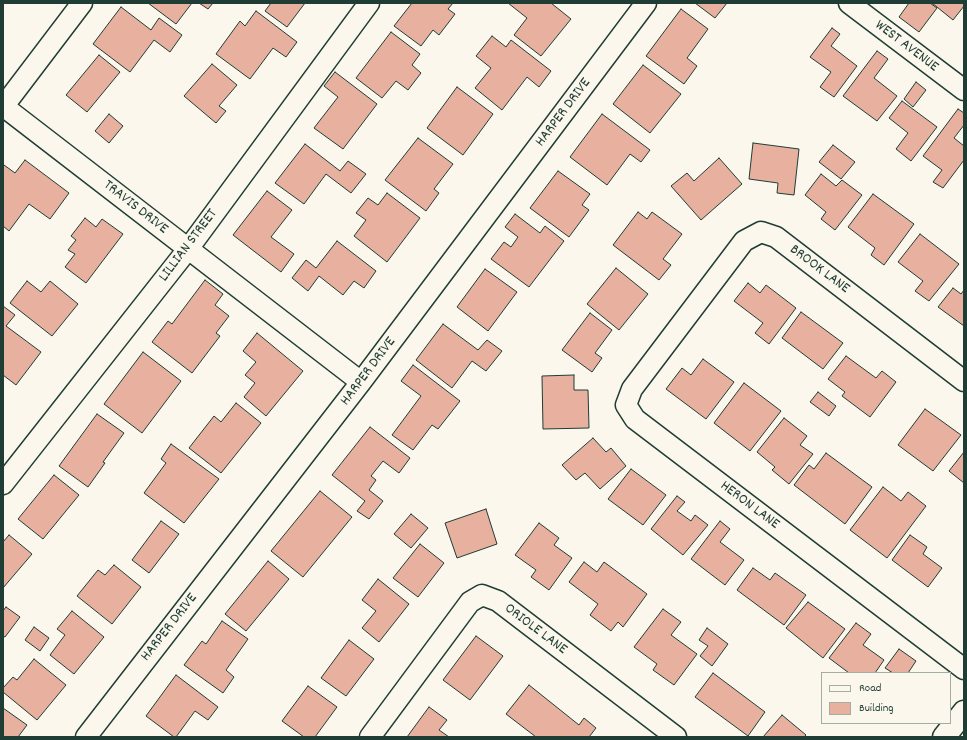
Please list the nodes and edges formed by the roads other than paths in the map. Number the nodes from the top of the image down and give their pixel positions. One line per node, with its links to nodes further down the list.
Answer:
1 (82, 3): 6 (street)
2 (369, 3): 7 (street, LILLIAN STREET)
3 (646, 3): 10 (street, HARPER DRIVE)
4 (849, 3): 5 (street, WEST AVENUE)
5 (964, 90)
6 (3, 107): 7 (street, TRAVIS DRIVE)
7 (188, 249): 10 (street, TRAVIS DRIVE); 11 (street, LILLIAN STREET)
8 (687, 316): 9 (street, BROOK LANE); 12 (street, HERON LANE)
9 (964, 381)
10 (361, 382): 14 (street, HARPER DRIVE)
11 (3, 484)
12 (964, 669)
13 (964, 712): 17 (street)
14 (86, 737)
15 (370, 737): 16 (street, ORIOLE LANE)
16 (676, 737)
17 (944, 737)

